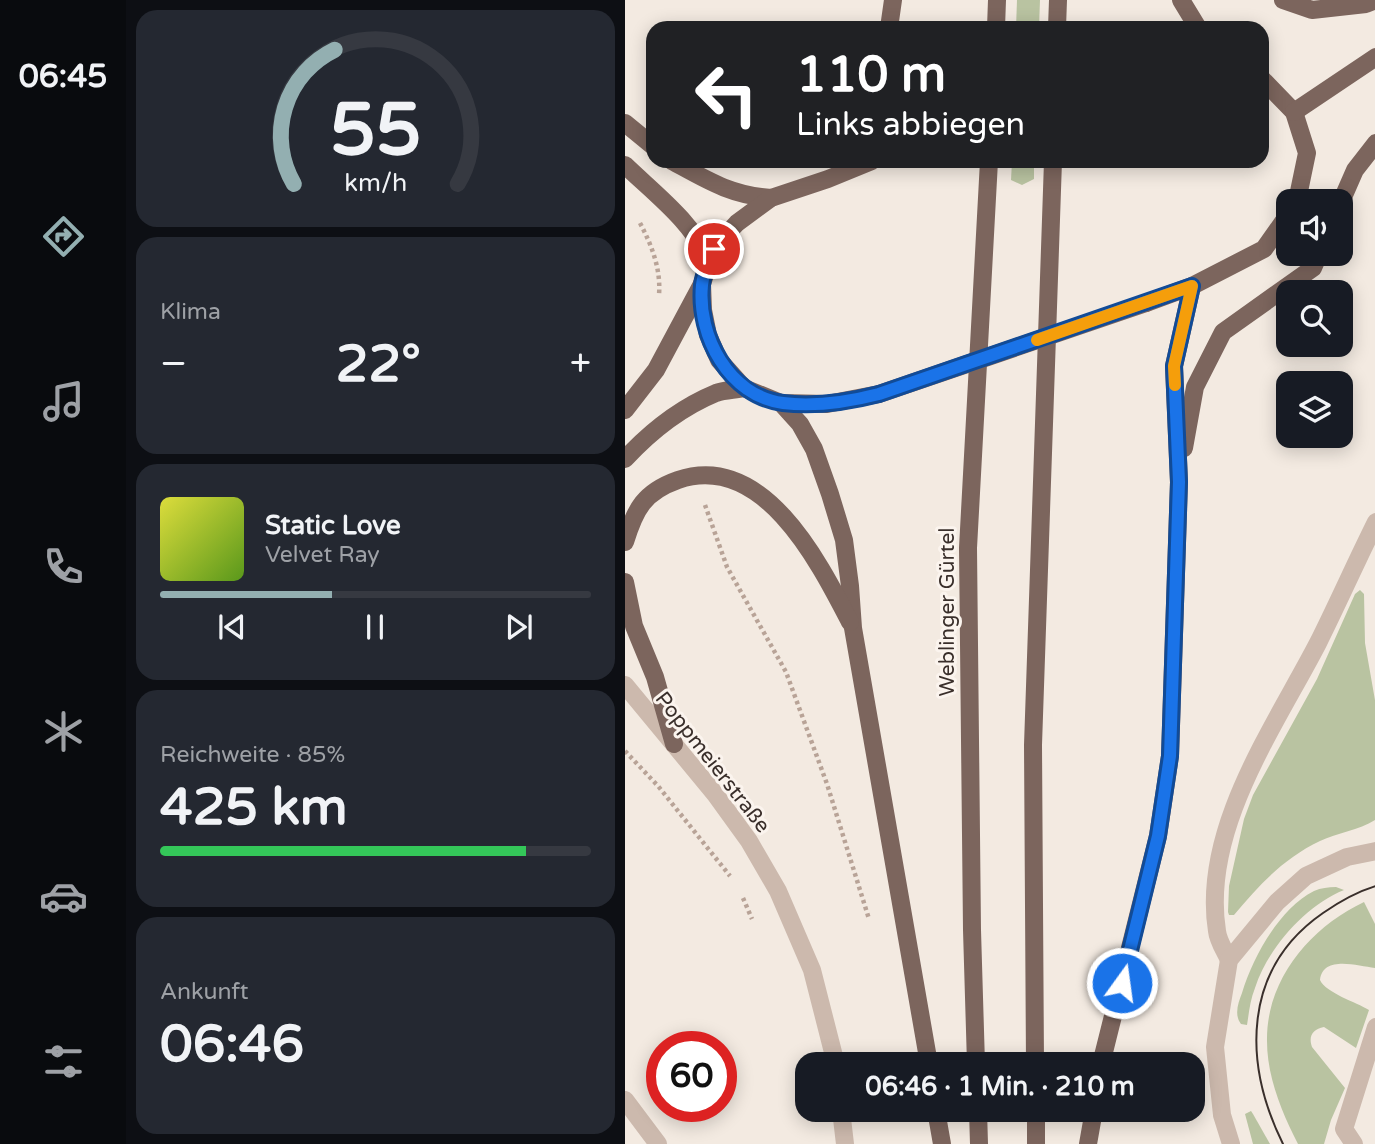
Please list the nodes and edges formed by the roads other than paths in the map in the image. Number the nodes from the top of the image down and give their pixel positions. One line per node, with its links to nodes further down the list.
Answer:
1 (893, 0): 7 (main road)
2 (997, 0): 8 (main road)
3 (1058, 0): 9 (main road)
4 (1181, 0): 10 (main road)
5 (1282, 0): 6 (main road)
6 (1375, 0)
7 (890, 21)
8 (996, 21)
9 (1057, 21)
10 (1194, 21)
11 (1375, 57): 13 (main road)
12 (1269, 86): 13 (main road)
13 (1295, 112): 24 (main road)
14 (625, 122): 15 (main road)
15 (646, 140)
16 (1375, 143): 25 (main road)
17 (625, 166): 28 (main road)
18 (685, 168): 26 (main road)
19 (837, 168): 23 (main road)
20 (855, 168): 23 (main road)
21 (989, 168): 48 (main road, Weblinger Gürtel)
22 (1053, 168): 49 (main road)
23 (828, 179): 26 (main road)
24 (1300, 189)
25 (1347, 189)
26 (771, 198): 28 (main road)
27 (1276, 232): 31 (main road)
28 (709, 261): 30 (main road)
29 (1314, 266): 36 (main road)
30 (702, 284): 32 (main road); 34 (main road)
31 (1192, 286): 33 (main road, bridge); 36 (main road)
32 (744, 388): 33 (main road); 35 (main road)
33 (781, 403): 40 (main road)
34 (625, 410)
35 (625, 459)
36 (1179, 482): 50 (main road)
37 (1375, 522): 44 (street)
38 (625, 542): 40 (main road)
39 (625, 582): 42 (main road)
40 (853, 628): 47 (main road)
41 (625, 685): 42 (street, Poppmeierstraße)
42 (674, 744): 46 (street, Poppmeierstraße)
43 (1375, 851): 44 (street)
44 (1229, 960): 63 (street)
45 (1375, 1027): 64 (street)
46 (833, 1052)
47 (926, 1052)
48 (976, 1052)
49 (1035, 1052)
50 (1104, 1052)
51 (625, 1100): 57 (street)
52 (842, 1122): 58 (street)
53 (938, 1122): 59 (main road)
54 (978, 1122): 60 (main road)
55 (1036, 1122): 61 (main road)
56 (1092, 1122): 62 (main road)
57 (658, 1144)
58 (845, 1144)
59 (942, 1144)
60 (979, 1144)
61 (1036, 1144)
62 (1088, 1144)
63 (1231, 1144)
64 (1354, 1144)

